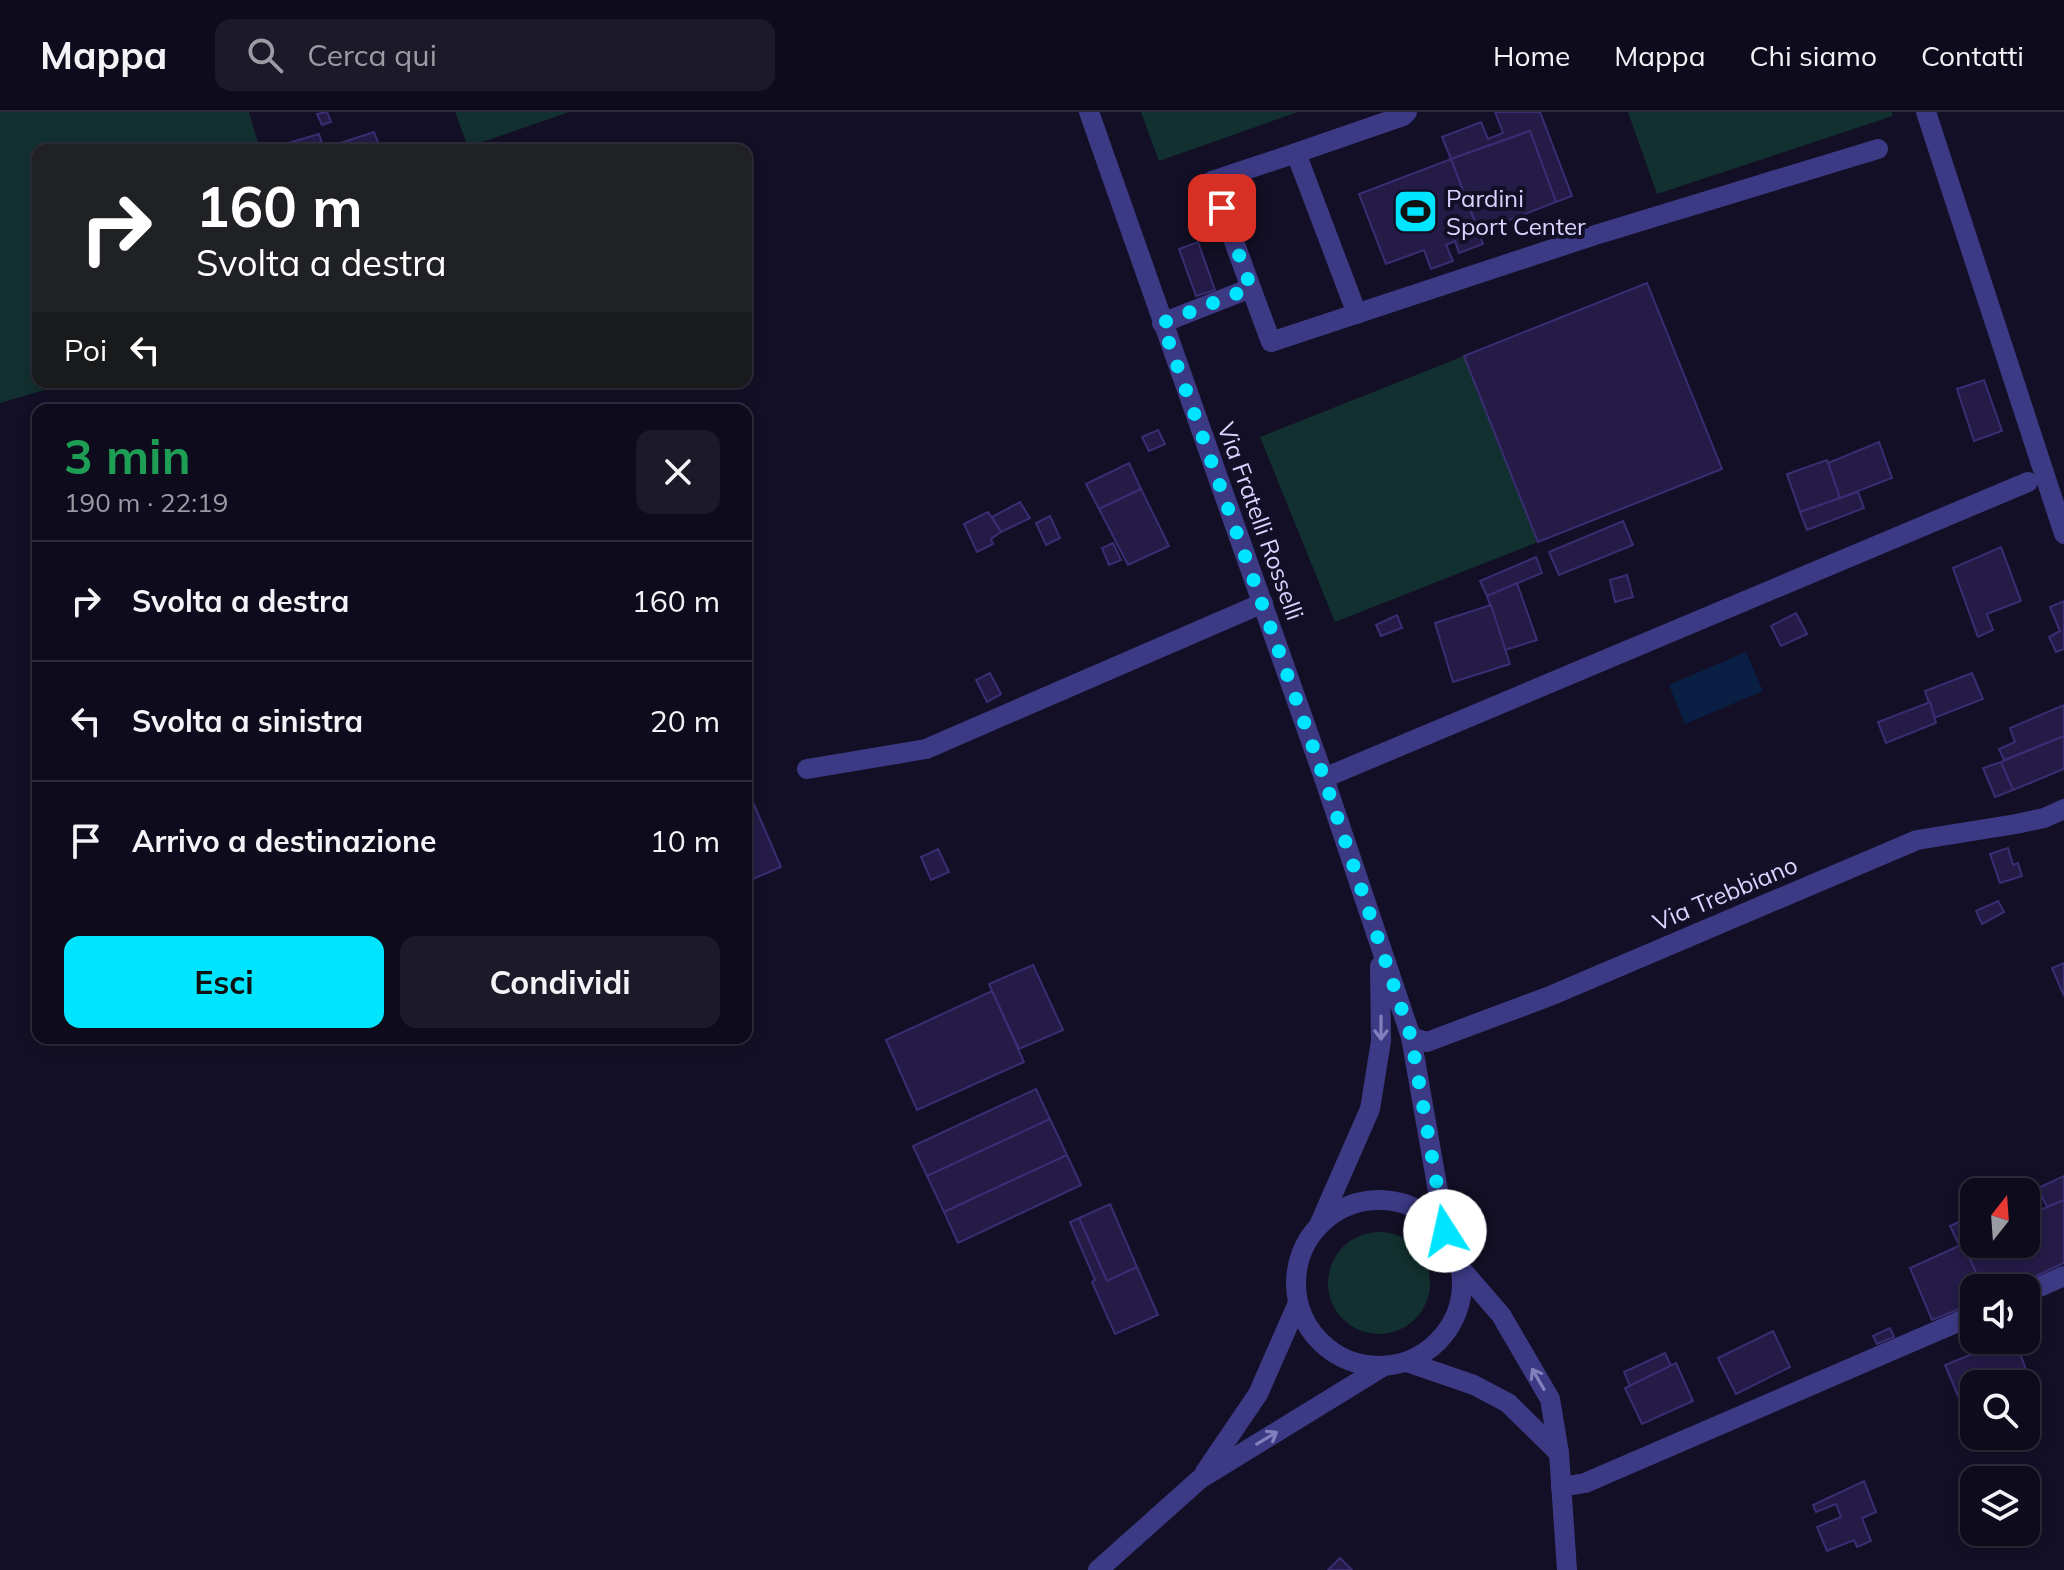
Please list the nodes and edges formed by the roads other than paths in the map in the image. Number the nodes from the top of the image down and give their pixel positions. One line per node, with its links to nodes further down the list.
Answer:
1 (1089, 112): 8 (street, Via Fratelli Rosselli)
2 (1407, 112): 5 (street)
3 (1926, 112): 10 (street)
4 (1878, 149): 7 (street)
5 (1296, 153): 6 (street); 7 (street)
6 (1251, 288): 7 (street); 8 (street)
7 (1357, 314)
8 (1162, 323): 11 (street, Via Fratelli Rosselli)
9 (2028, 482): 13 (street)
10 (2064, 534)
11 (1263, 603): 12 (street); 13 (street, Via Fratelli Rosselli)
12 (807, 769)
13 (1324, 778): 15 (street, Via Fratelli Rosselli)
14 (2064, 809): 16 (street, Via Trebbiano)
15 (1380, 950): 16 (street, Via Fratelli Rosselli); 17 (street, Via Fratelli Rosselli, one-way to 17)
16 (1411, 1037): 18 (street, Via Fratelli Rosselli)
17 (1320, 1224): 18 (street); 22 (street)
18 (1445, 1231): 19 (street)
19 (1462, 1270): 24 (street); 26 (street, one-way to 19)
20 (2064, 1276): 21 (street)
21 (2040, 1287)
22 (1298, 1303): 25 (street); 27 (street)
23 (1960, 1321): 28 (street)
24 (1407, 1362): 25 (street); 26 (street)
25 (1384, 1366): 27 (street, one-way to 25)
26 (1559, 1453): 28 (street)
27 (1200, 1479): 29 (street)
28 (1561, 1487): 30 (street)
29 (1098, 1570)
30 (1567, 1570)

